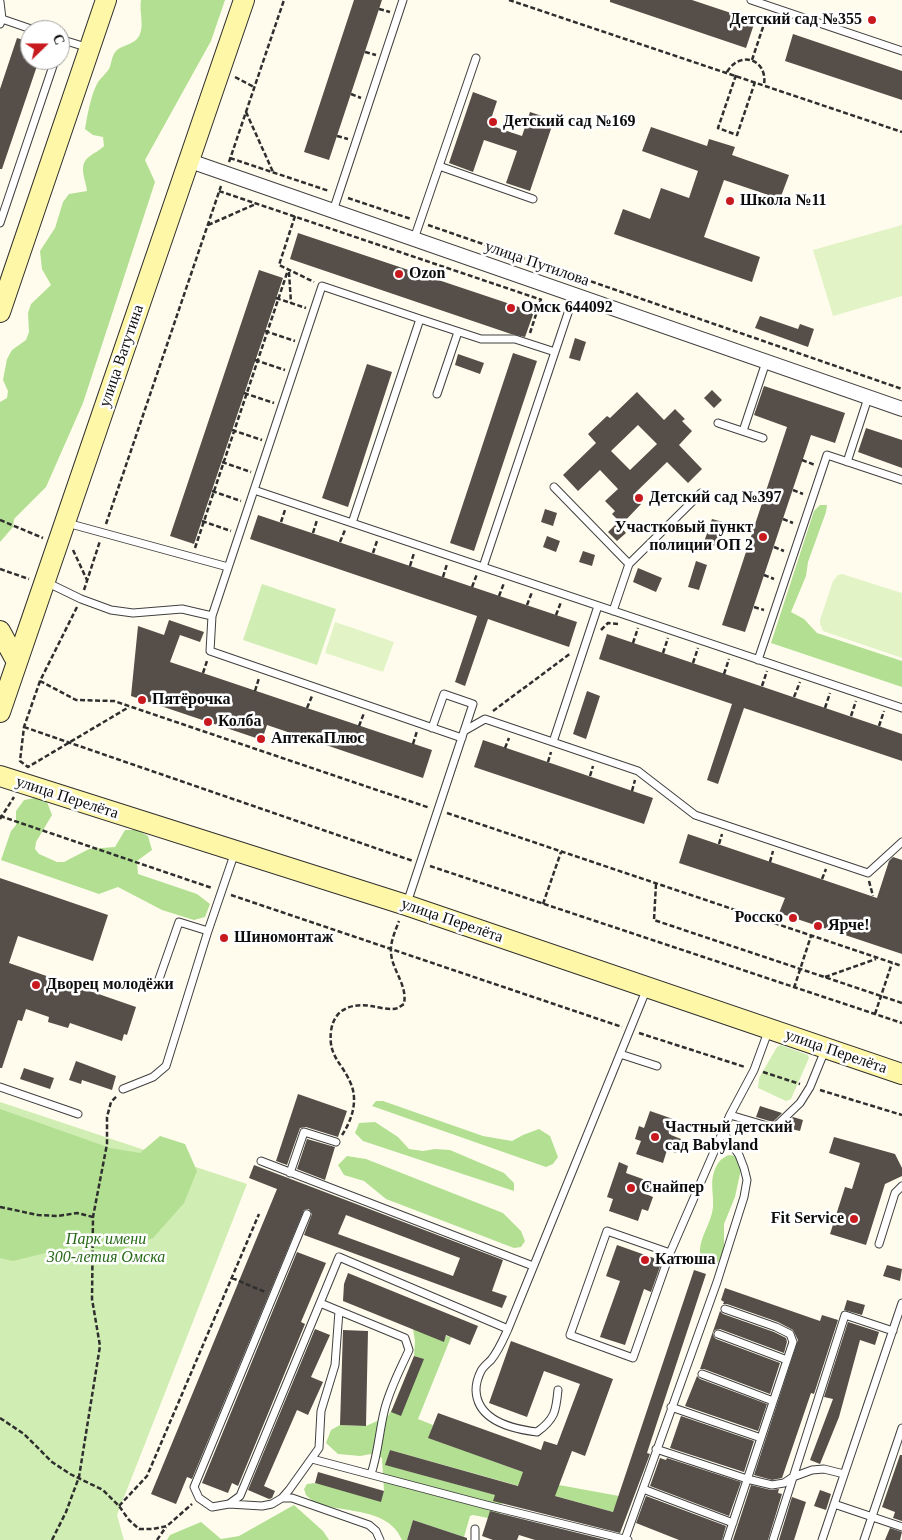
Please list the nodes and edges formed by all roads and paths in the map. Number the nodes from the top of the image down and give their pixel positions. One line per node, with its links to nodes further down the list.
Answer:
1 (106, 0): 12 (main road)
2 (244, 0): 24 (main road, улица Ватутина)
3 (284, 0): 21 (path)
4 (403, 0): 29 (lane)
5 (509, 0): 17 (path)
6 (751, 0): 8 (lane)
7 (0, 2): 9 (lane)
8 (770, 6): 13 (lane); 15 (path)
9 (1, 22): 10 (lane)
10 (20, 27)
11 (70, 43): 12 (lane)
12 (89, 48): 44 (main road)
13 (902, 51)
14 (476, 58): 25 (lane)
15 (752, 60): 17 (path); 20 (path)
16 (52, 70): 35 (lane)
17 (727, 72): 18 (path)
18 (736, 75): 19 (path); 19 (path)
19 (755, 82): 20 (path)
20 (764, 85): 22 (path)
21 (246, 112): 23 (path); 26 (path)
22 (902, 132)
23 (230, 158): 26 (path); 27 (path)
24 (190, 161): 27 (street, улица Путилова); 76 (main road, улица Ватутина)
25 (439, 166): 30 (lane); 34 (lane)
26 (273, 172): 29 (path)
27 (225, 173): 28 (path); 32 (street, улица Путилова)
28 (219, 191): 31 (path); 36 (path)
29 (338, 194): 32 (lane); 34 (path)
30 (532, 199)
31 (257, 203): 33 (path); 36 (path)
32 (333, 211): 37 (street, улица Путилова)
33 (295, 216): 38 (path); 48 (path)
34 (419, 222): 37 (lane); 54 (path)
35 (0, 223)
36 (208, 226): 78 (path)
37 (414, 239): 40 (street, улица Путилова)
38 (288, 270): 39 (path); 41 (path); 42 (path)
39 (322, 286): 43 (lane); 45 (lane)
40 (574, 295): 50 (lane); 52 (street, улица Путилова)
41 (278, 299): 42 (path); 46 (path)
42 (291, 303): 43 (path)
43 (314, 311): 49 (lane)
44 (0, 312)
45 (420, 319): 47 (lane); 77 (lane)
46 (267, 331): 49 (path); 51 (path)
47 (458, 332): 48 (lane); 56 (lane)
48 (526, 343): 50 (lane)
49 (303, 344): 53 (lane)
50 (555, 352): 85 (lane)
51 (257, 360): 53 (path); 55 (path)
52 (766, 362): 57 (street, улица Путилова); 62 (lane)
53 (294, 373): 58 (lane)
54 (902, 389)
55 (246, 394): 58 (path); 61 (path)
56 (437, 394)
57 (868, 398): 59 (street, улица Путилова); 66 (lane)
58 (282, 406): 64 (lane)
59 (902, 409)
60 (718, 423): 62 (lane)
61 (234, 430): 64 (path); 65 (path)
62 (743, 431): 63 (lane)
63 (763, 438)
64 (270, 442): 67 (lane)
65 (223, 462): 67 (path); 71 (path)
66 (847, 462): 68 (lane); 103 (lane)
67 (259, 474): 70 (lane)
68 (902, 480)
69 (554, 487): 83 (lane)
70 (254, 490): 73 (lane); 77 (lane)
71 (213, 492): 73 (path); 75 (path)
72 (701, 493): 83 (lane)
73 (250, 504): 79 (lane)
74 (0, 520): 80 (path)
75 (203, 521): 79 (path); 82 (path)
76 (65, 522): 78 (lane); 88 (main road, улица Ватутина)
77 (352, 523): 85 (lane)
78 (103, 533): 82 (lane); 87 (path)
79 (240, 534): 84 (lane)
80 (47, 540)
81 (73, 550): 87 (path)
82 (192, 557): 84 (lane)
83 (629, 564): 91 (lane)
84 (228, 567): 92 (lane)
85 (483, 567): 90 (lane)
86 (0, 569): 88 (path)
87 (87, 580): 89 (path)
88 (39, 581): 89 (lane); 104 (main road, улица Ватутина)
89 (81, 599): 92 (lane); 111 (path)
90 (598, 606): 91 (lane); 98 (lane)
91 (613, 611): 95 (lane)
92 (212, 616): 101 (lane)
93 (624, 624): 98 (path)
94 (631, 624): 99 (path)
95 (671, 630): 97 (lane); 102 (path)
96 (0, 631): 104 (main road)
97 (700, 640): 100 (lane); 105 (path)
98 (586, 643): 125 (path); 132 (lane)
99 (633, 643)
100 (732, 651): 103 (lane); 109 (path)
101 (210, 652): 107 (lane); 108 (path)
102 (663, 653)
103 (758, 660): 106 (lane)
104 (17, 662): 123 (main road, улица Ватутина)
105 (693, 663)
106 (769, 664): 110 (lane); 113 (path)
107 (262, 670): 114 (lane); 115 (path)
108 (203, 673)
109 (724, 674)
110 (802, 675): 112 (lane); 117 (path)
111 (40, 681): 119 (path); 127 (path)
112 (833, 685): 116 (lane); 121 (path)
113 (762, 686)
114 (314, 688): 120 (path); 128 (lane)
115 (255, 691)
116 (859, 694): 118 (lane); 124 (path)
117 (794, 697)
118 (886, 703): 122 (lane); 126 (path)
119 (129, 707): 131 (path); 135 (path)
120 (307, 708)
121 (825, 708)
122 (902, 708)
123 (0, 712)
124 (851, 716)
125 (485, 719): 129 (lane); 132 (lane)
126 (879, 726)
127 (24, 727): 131 (path); 131 (path)
128 (432, 728): 129 (lane); 130 (lane)
129 (464, 731): 130 (lane)
130 (462, 738): 135 (lane)
131 (69, 742): 142 (path)
132 (553, 742): 143 (lane)
133 (0, 776): 139 (main road, улица Перелёта)
134 (18, 792): 136 (path)
135 (438, 810): 140 (path); 142 (lane)
136 (0, 817): 145 (path)
137 (902, 842): 138 (lane)
138 (893, 850): 141 (lane); 143 (lane)
139 (235, 851): 145 (lane); 148 (main road, улица Перелёта)
140 (561, 852): 144 (path); 147 (path)
141 (902, 853)
142 (420, 863): 147 (path); 148 (lane)
143 (868, 873): 146 (path)
144 (656, 884): 150 (path); 155 (path)
145 (222, 891): 149 (lane); 151 (path)
146 (873, 896)
147 (543, 904): 159 (path)
148 (406, 905): 151 (path); 158 (main road, улица Перелёта)
149 (208, 932): 157 (lane); 173 (lane)
150 (811, 936): 152 (path); 155 (path)
151 (390, 949): 165 (path); 178 (path)
152 (878, 958): 153 (path); 156 (path)
153 (892, 963): 154 (path); 160 (path)
154 (902, 966)
155 (800, 969): 156 (path); 159 (path)
156 (824, 977): 160 (path)
157 (158, 982)
158 (647, 988): 164 (main road, улица Перелёта); 165 (lane)
159 (794, 988): 162 (path)
160 (881, 996): 161 (path); 162 (path)
161 (902, 1003)
162 (874, 1014): 163 (path)
163 (902, 1024)
164 (769, 1029): 166 (main road, улица Перелёта); 169 (lane)
165 (630, 1030): 167 (lane); 169 (path)
166 (825, 1048): 170 (main road, улица Перелёта); 172 (lane)
167 (620, 1054): 168 (lane); 188 (lane)
168 (657, 1066)
169 (754, 1070): 172 (path); 175 (lane)
170 (902, 1074)
171 (0, 1087): 174 (lane)
172 (810, 1087): 175 (lane); 176 (path)
173 (123, 1089): 185 (path)
174 (78, 1114)
175 (730, 1115): 177 (lane)
176 (902, 1116)
177 (723, 1132): 187 (lane); 202 (lane)
178 (336, 1142): 180 (lane)
179 (261, 1161): 180 (lane)
180 (290, 1173): 188 (lane)
181 (902, 1186): 186 (lane)
182 (0, 1207): 185 (path)
183 (260, 1214): 189 (path)
184 (307, 1214): 190 (lane)
185 (93, 1216): 210 (path)
186 (879, 1244)
187 (670, 1253): 187 (lane)
188 (534, 1266): 195 (lane)
189 (232, 1278): 190 (path); 218 (path)
190 (274, 1295): 214 (lane)
191 (902, 1302): 196 (lane)
192 (320, 1303): 194 (lane); 195 (lane); 216 (lane)
193 (725, 1309): 198 (lane)
194 (339, 1310): 207 (lane); 208 (lane)
195 (508, 1329): 200 (lane)
196 (892, 1330): 209 (lane); 211 (lane)
197 (718, 1334): 198 (lane)
198 (787, 1360): 201 (lane)
199 (702, 1374): 201 (lane)
200 (558, 1390)
201 (773, 1401): 205 (lane)
202 (671, 1407): 205 (lane); 206 (lane)
203 (0, 1418): 210 (path)
204 (902, 1428): 219 (lane)
205 (761, 1438): 212 (lane)
206 (656, 1449): 212 (lane); 213 (lane)
207 (312, 1459): 208 (lane); 215 (lane)
208 (371, 1474): 228 (lane)
209 (844, 1474): 211 (lane); 217 (lane)
210 (79, 1477): 218 (path); 224 (path)
211 (793, 1477): 212 (lane); 230 (lane)
212 (747, 1479): 220 (lane)
213 (642, 1489): 220 (lane); 228 (lane)
214 (199, 1498): 216 (lane); 221 (path)
215 (282, 1498): 216 (lane); 226 (lane)
216 (229, 1504)
217 (834, 1504): 219 (lane); 231 (lane)
218 (119, 1506): 221 (path)
219 (872, 1517): 222 (lane); 232 (lane)
220 (733, 1523): 229 (lane)
221 (167, 1526): 225 (path)
222 (902, 1527)
223 (475, 1529): 227 (lane)
224 (52, 1540)
225 (157, 1540)
226 (380, 1540)
227 (475, 1540)
228 (627, 1540)
229 (727, 1540)
230 (773, 1540)
231 (822, 1540)
232 (864, 1540)

